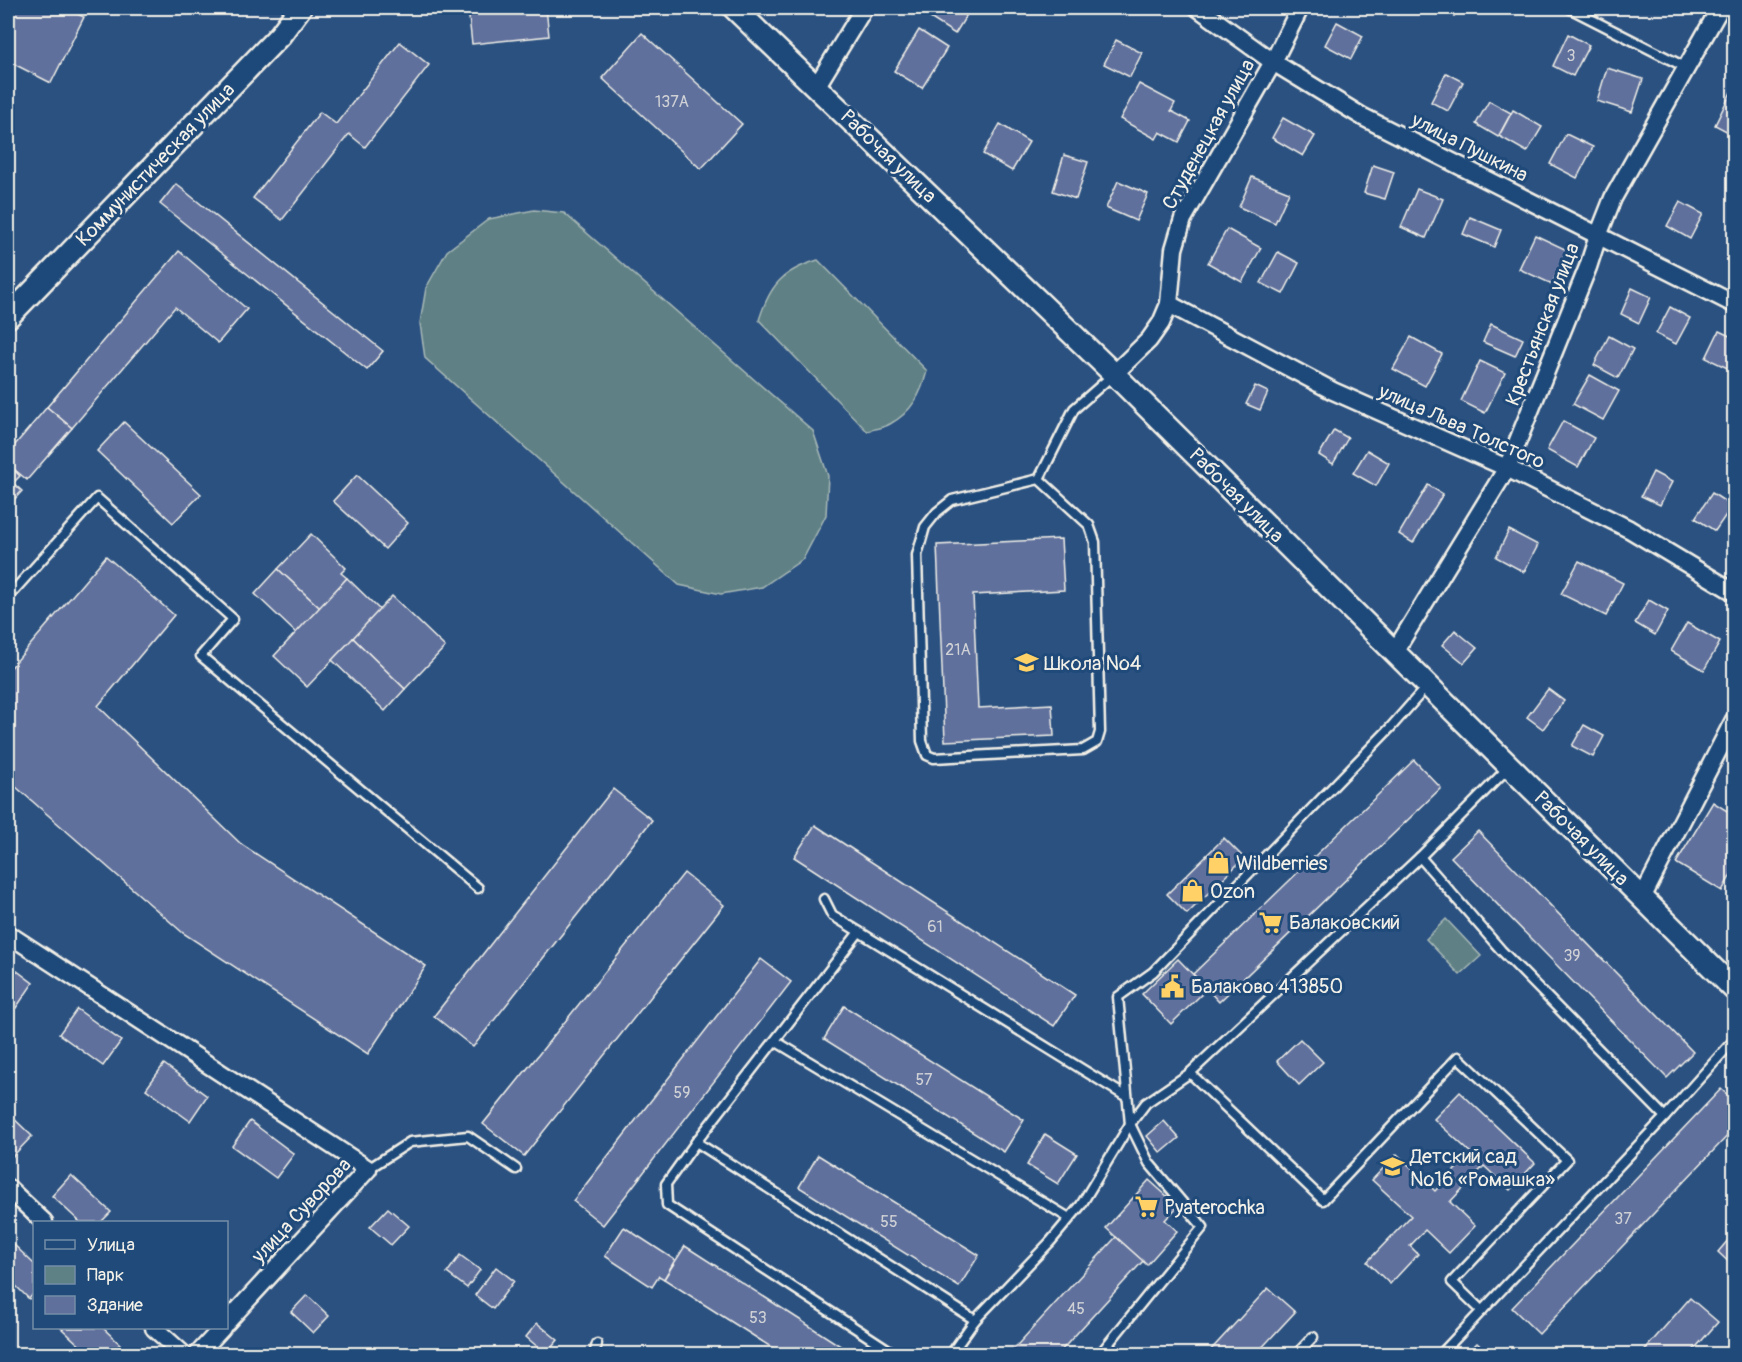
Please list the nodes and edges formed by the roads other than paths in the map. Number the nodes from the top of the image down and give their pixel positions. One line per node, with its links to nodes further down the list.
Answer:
1 (300, 8): 14 (street, Коммунистическая улица)
2 (734, 8): 10 (street, Рабочая улица)
3 (864, 8): 10 (street)
4 (1198, 8): 8 (street, улица Пушкина)
5 (1300, 8): 8 (street, Студенецкая улица)
6 (1569, 8): 9 (lane)
7 (1720, 8): 9 (street, Крестьянская улица)
8 (1273, 62): 11 (street, улица Пушкина); 12 (street, Студенецкая улица)
9 (1687, 68): 11 (street, Крестьянская улица)
10 (816, 87): 15 (street, Рабочая улица)
11 (1598, 236): 13 (street, улица Пушкина); 16 (street, Крестьянская улица)
12 (1169, 304): 15 (street, Студенецкая улица); 16 (street, улица Льва Толстого)
13 (1734, 304)
14 (8, 317)
15 (1114, 374): 17 (lane); 20 (street, Рабочая улица)
16 (1507, 468): 18 (street, улица Льва Толстого); 20 (street, Крестьянская улица)
17 (1039, 479): 17 (lane)
18 (1734, 592)
19 (8, 597): 25 (lane)
20 (1395, 651): 21 (street, Рабочая улица)
21 (1428, 684): 23 (street, Рабочая улица); 34 (lane)
22 (1734, 720): 26 (street)
23 (1510, 767): 24 (lane); 26 (street, Рабочая улица)
24 (1420, 857): 33 (lane); 35 (lane)
25 (478, 888)
26 (1642, 898): 30 (street, Рабочая улица)
27 (824, 899): 28 (lane)
28 (859, 932): 32 (lane); 34 (lane)
29 (8, 934): 38 (street)
30 (1734, 989)
31 (1734, 1040): 35 (lane)
32 (775, 1041): 37 (lane); 41 (lane)
33 (1190, 1073): 36 (lane); 43 (lane)
34 (1127, 1097): 36 (lane)
35 (1665, 1117): 43 (lane)
36 (1130, 1124): 41 (lane); 55 (lane)
37 (696, 1142): 44 (lane); 53 (lane)
38 (368, 1168): 39 (lane, улица Суворова); 45 (street, улица Суворова)
39 (516, 1169)
40 (8, 1188): 42 (street)
41 (1069, 1218): 44 (lane)
42 (43, 1221)
43 (1482, 1311): 57 (lane)
44 (975, 1320): 54 (lane)
45 (228, 1321)
46 (155, 1329): 50 (street)
47 (221, 1329): 51 (street)
48 (1313, 1337): 56 (lane)
49 (597, 1344): 52 (lane)
50 (183, 1354)
51 (198, 1354)
52 (594, 1354)
53 (896, 1354)
54 (951, 1354)
55 (1100, 1354)
56 (1297, 1354)
57 (1441, 1354)

